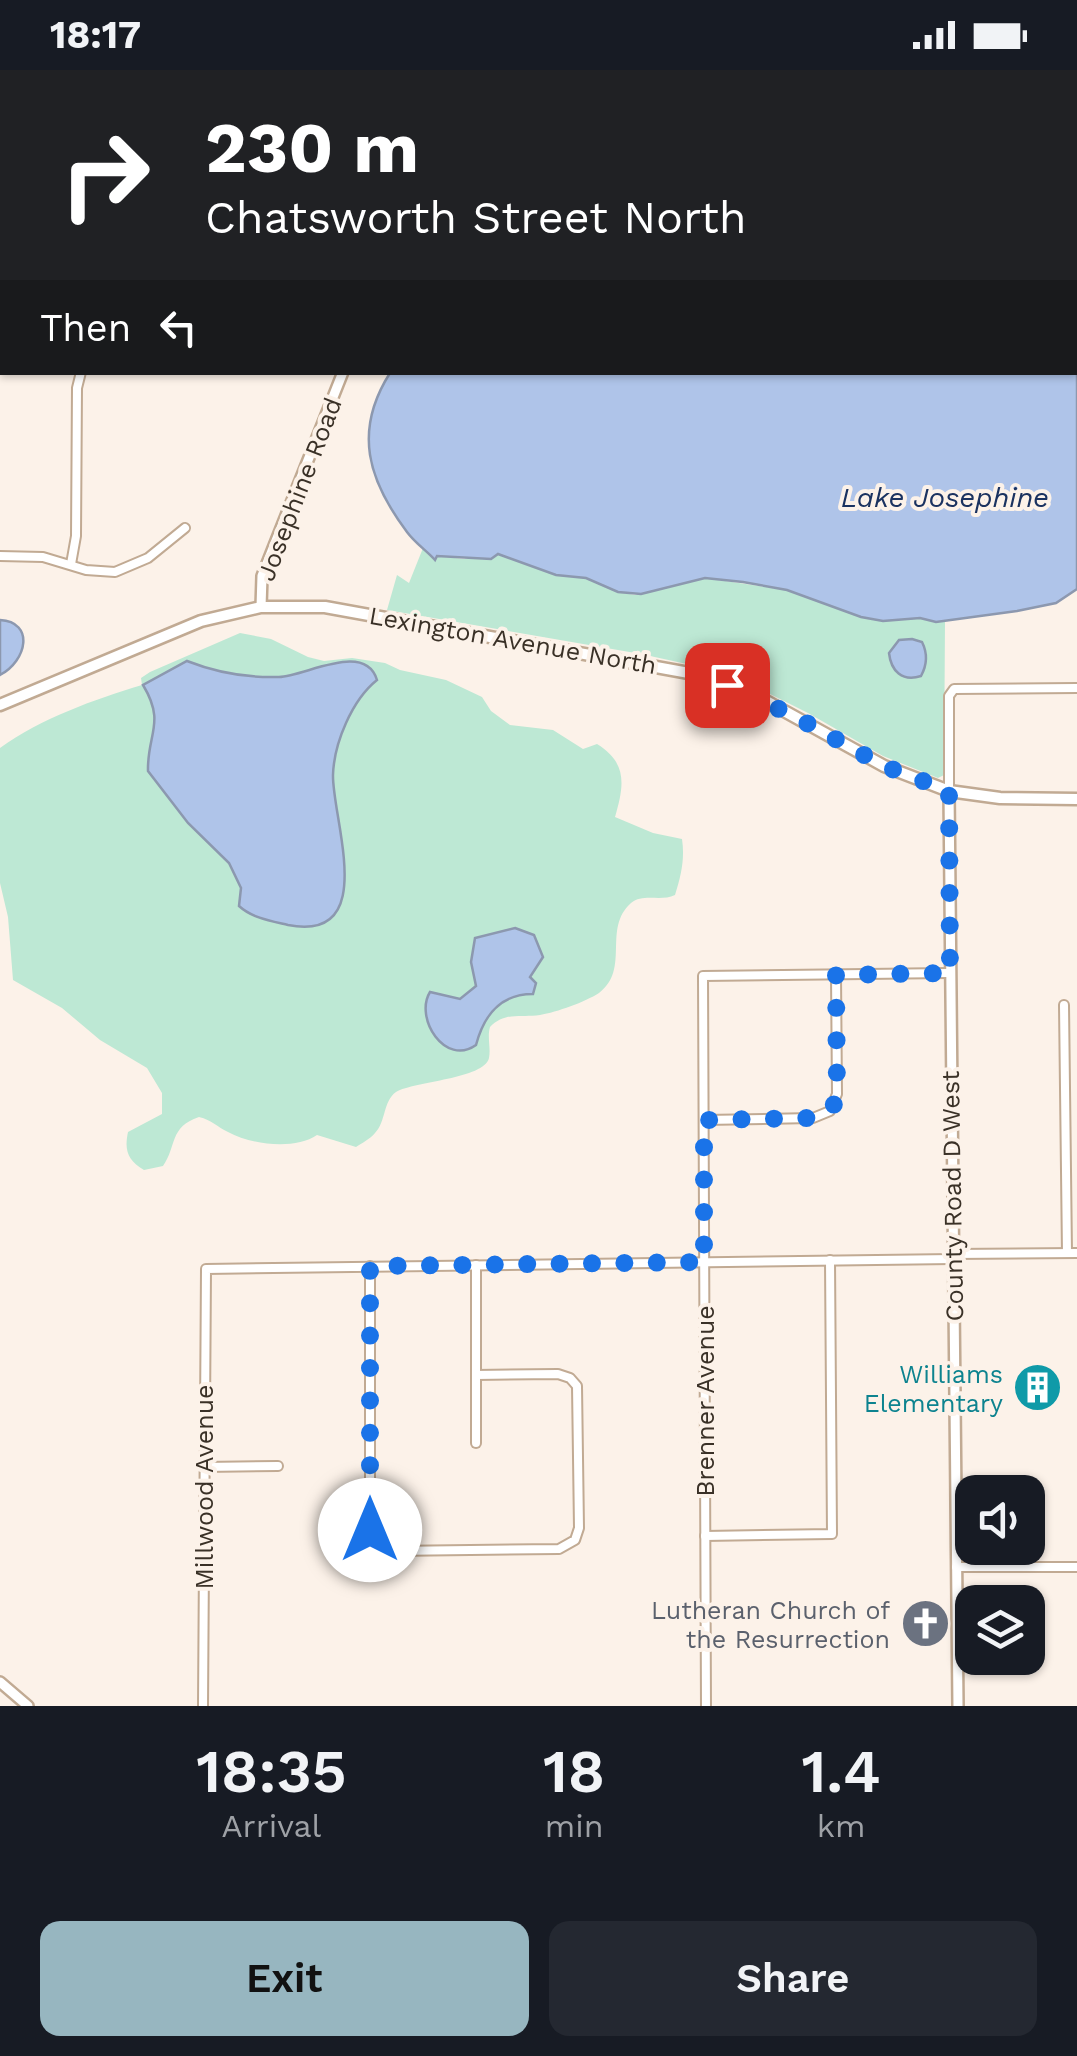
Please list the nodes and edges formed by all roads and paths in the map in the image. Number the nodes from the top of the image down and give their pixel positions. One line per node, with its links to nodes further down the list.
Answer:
1 (80, 375): 5 (street)
2 (343, 375): 6 (street, Josephine Road)
3 (184, 528): 5 (street)
4 (0, 556): 5 (street)
5 (70, 564)
6 (260, 608): 8 (main road, Lexington Avenue North); 9 (main road, Lexington Avenue North)
7 (1077, 688): 9 (street, County Road D West)
8 (0, 704)
9 (949, 791): 10 (main road, Lexington Avenue North); 11 (street, County Road D West)
10 (1077, 799)
11 (950, 973): 12 (street); 18 (street, County Road D West)
12 (836, 975): 16 (street); 16 (street, Brenner Avenue)
13 (1064, 1006): 15 (street)
14 (1077, 1025): 15 (street)
15 (1064, 1026): 17 (street)
16 (704, 1120): 20 (street, Brenner Avenue)
17 (1072, 1253): 18 (street)
18 (953, 1256): 19 (street); 28 (street, County Road D West)
19 (830, 1260): 20 (street); 27 (street)
20 (704, 1262): 21 (street); 27 (street, Brenner Avenue)
21 (476, 1265): 22 (street); 23 (street)
22 (370, 1266): 23 (street); 25 (street, Millwood Avenue)
23 (476, 1375): 24 (street)
24 (476, 1443)
25 (204, 1466): 26 (street); 32 (street, Millwood Avenue)
26 (278, 1466)
27 (706, 1536): 33 (street, Brenner Avenue)
28 (956, 1567): 29 (street); 34 (street, County Road D West)
29 (1077, 1567)
30 (0, 1682): 31 (street)
31 (28, 1706)
32 (203, 1706)
33 (706, 1706)
34 (958, 1706)

